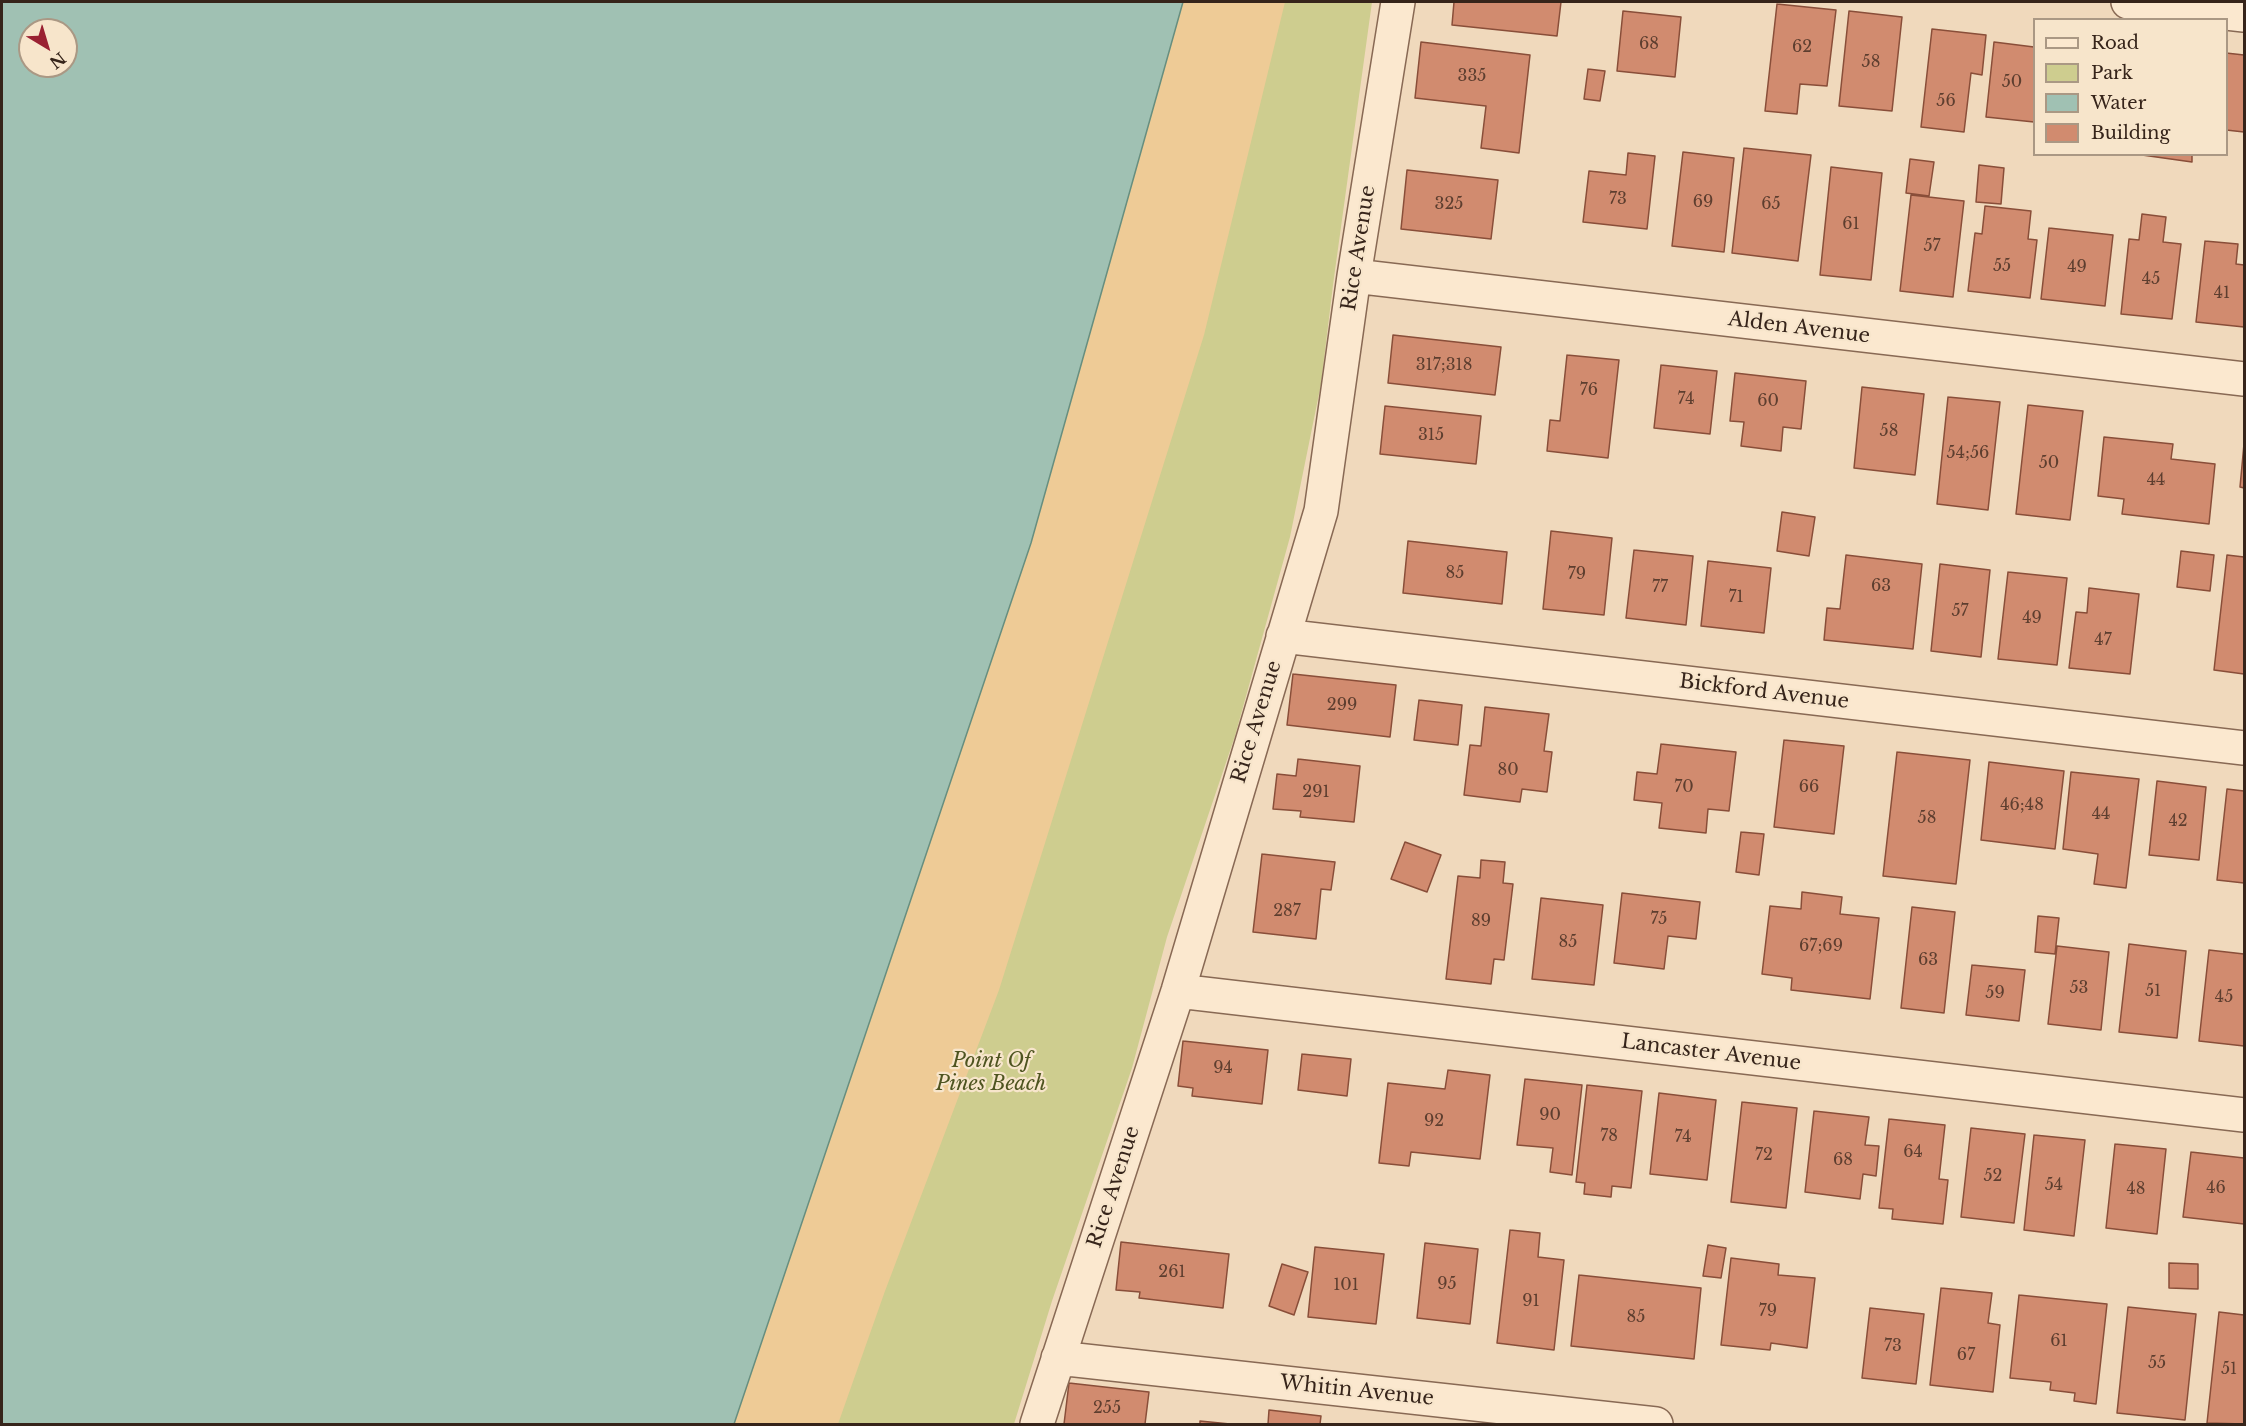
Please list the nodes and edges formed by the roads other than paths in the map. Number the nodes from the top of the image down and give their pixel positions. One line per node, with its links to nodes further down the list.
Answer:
1 (1398, 2): 4 (street, Rice Avenue)
2 (2128, 2): 3 (street)
3 (2244, 15)
4 (1354, 276): 5 (street, Alden Avenue); 6 (street, Rice Avenue)
5 (2244, 379)
6 (1283, 636): 7 (street, Bickford Avenue); 8 (street, Rice Avenue)
7 (2244, 748)
8 (1178, 992): 9 (street, Lancaster Avenue); 10 (street, Rice Avenue)
9 (2244, 1115)
10 (1058, 1358): 11 (street, Rice Avenue); 12 (street, Whitin Avenue)
11 (1037, 1425)
12 (1656, 1425)

